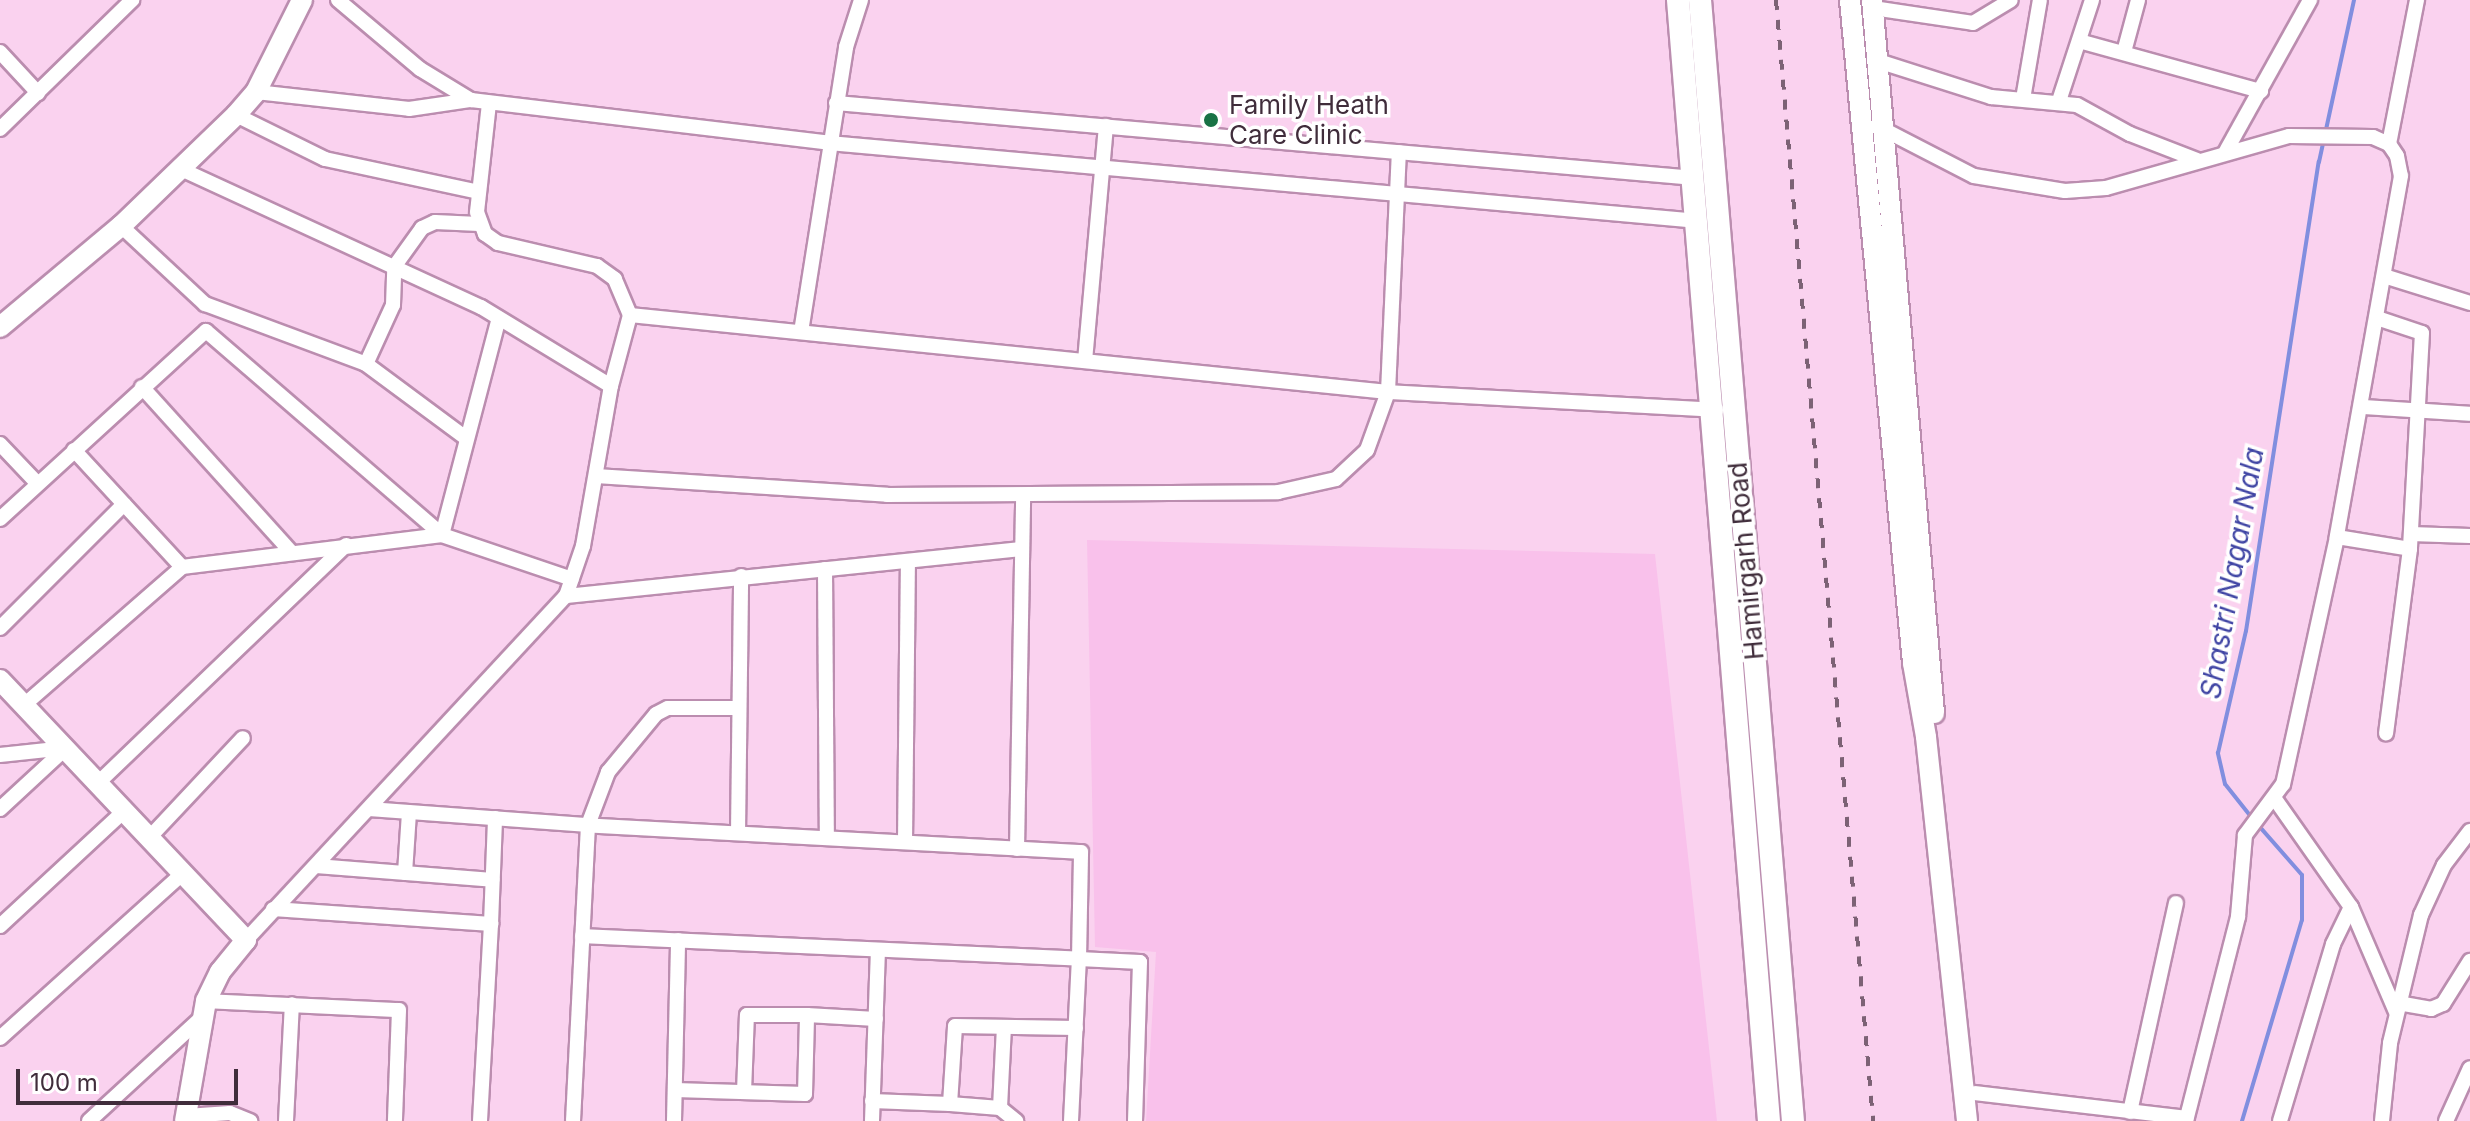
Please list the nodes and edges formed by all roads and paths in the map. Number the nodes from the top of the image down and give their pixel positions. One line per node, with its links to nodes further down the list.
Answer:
1 (132, 0): 21 (street)
2 (302, 0): 20 (street)
3 (338, 0): 23 (street)
4 (861, 0): 26 (street)
5 (1678, 0): 39 (main road, Hamirgarh Road)
6 (1700, 0): 62 (main road, Hamirgarh Road)
7 (1850, 0): 28 (street)
8 (2011, 0): 14 (street)
9 (2040, 0): 22 (street)
10 (2092, 0): 15 (street)
11 (2138, 0): 17 (street)
12 (2310, 0): 19 (street)
13 (2417, 0): 33 (street)
14 (1873, 4): 18 (street)
15 (2079, 41): 17 (street); 24 (street)
16 (0, 52): 21 (street)
17 (2124, 52): 19 (street)
18 (1878, 61): 22 (street); 31 (street)
19 (2261, 91): 34 (street)
20 (256, 92): 23 (street); 27 (street)
21 (38, 93): 30 (street)
22 (2023, 99): 24 (street)
23 (471, 100): 25 (street)
24 (2059, 101): 36 (street)
25 (489, 103): 32 (street); 41 (street)
26 (836, 103): 29 (street); 32 (street)
27 (236, 115): 38 (street); 41 (street)
28 (1863, 119): 31 (street); 154 (street)
29 (1106, 126): 35 (street); 37 (street)
30 (0, 129)
31 (1884, 130): 36 (street); 133 (street)
32 (829, 143): 37 (street); 54 (street)
33 (2389, 144): 34 (street); 46 (street)
34 (2226, 151): 36 (street)
35 (1399, 152): 39 (street); 40 (street)
36 (2197, 160)
37 (1103, 166): 40 (street); 55 (street)
38 (183, 170): 44 (street); 45 (street)
39 (1695, 178): 42 (main road, Hamirgarh Road)
40 (1394, 191): 42 (street); 59 (street)
41 (479, 192): 43 (street)
42 (1699, 221): 62 (main road, Hamirgarh Road)
43 (479, 224): 45 (street); 49 (street)
44 (121, 226): 48 (street); 52 (street)
45 (394, 267): 50 (street); 56 (street)
46 (2384, 276): 47 (street); 51 (street)
47 (2470, 303)
48 (224, 314): 53 (street); 56 (street)
49 (630, 315): 54 (street); 57 (street)
50 (499, 318): 57 (street); 64 (street)
51 (2377, 318): 60 (street); 61 (street)
52 (0, 327)
53 (206, 331): 58 (street); 72 (street)
54 (801, 332): 55 (street)
55 (1085, 361): 59 (street)
56 (366, 364): 64 (street)
57 (611, 386): 67 (street)
58 (142, 387): 66 (street); 78 (street)
59 (1388, 392): 62 (street); 69 (street)
60 (2363, 407): 61 (street); 74 (street)
61 (2419, 410): 63 (street); 75 (street)
62 (1724, 411): 152 (main road, Hamirgarh Road); 153 (main road, Hamirgarh Road)
63 (2470, 414)
64 (466, 438): 72 (street)
65 (0, 444): 68 (street)
66 (74, 450): 68 (street); 70 (street)
67 (596, 476): 69 (street); 83 (street)
68 (37, 483): 71 (street)
69 (1023, 495): 77 (street)
70 (124, 504): 80 (street); 85 (street)
71 (0, 519)
72 (442, 535): 76 (street); 83 (street)
73 (2470, 536): 75 (street)
74 (2337, 537): 75 (street); 94 (street)
75 (2410, 541): 89 (street)
76 (346, 545): 78 (street); 93 (street)
77 (1022, 549): 79 (street); 106 (street)
78 (291, 552): 80 (street)
79 (908, 561): 81 (street); 105 (street)
80 (182, 567): 87 (street)
81 (825, 569): 82 (street); 104 (street)
82 (741, 576): 84 (street); 88 (street)
83 (572, 579): 84 (street)
84 (566, 596): 96 (street)
85 (0, 628)
86 (0, 681): 87 (street)
87 (24, 705): 91 (street)
88 (739, 708): 100 (street); 102 (street)
89 (2386, 733)
90 (243, 738): 103 (street)
91 (66, 748): 92 (street); 93 (street); 95 (street)
92 (0, 755)
93 (98, 783): 97 (street)
94 (2271, 804): 112 (street); 140 (street)
95 (0, 809)
96 (369, 809): 98 (street); 107 (street)
97 (124, 811): 103 (street); 115 (street)
98 (409, 812): 99 (street); 108 (street)
99 (495, 818): 100 (street); 110 (street)
100 (588, 825): 102 (street); 116 (street)
101 (2470, 831): 123 (street)
102 (738, 833): 104 (street)
103 (149, 838): 109 (street)
104 (827, 838): 105 (street)
105 (905, 842): 106 (street)
106 (1017, 849): 120 (street)
107 (316, 866): 108 (street); 113 (street)
108 (405, 873): 110 (street)
109 (182, 874): 117 (street); 129 (street)
110 (492, 880): 114 (street)
111 (2176, 903): 138 (street)
112 (2351, 907): 123 (street); 157 (street)
113 (273, 909): 114 (street); 117 (street)
114 (491, 924): 145 (street)
115 (0, 926)
116 (582, 936): 118 (street); 146 (street)
117 (246, 940): 124 (street)
118 (678, 940): 119 (street); 131 (street)
119 (878, 950): 120 (street); 126 (street)
120 (1079, 959): 128 (street); 151 (street)
121 (2470, 961): 123 (street)
122 (292, 1004): 124 (street); 143 (street); 144 (street)
123 (2397, 1008): 158 (street)
124 (204, 1010): 139 (street); 141 (street)
125 (807, 1015): 126 (street); 132 (street); 132 (street)
126 (876, 1019): 134 (street)
127 (1004, 1027): 128 (street); 136 (street); 137 (street)
128 (1076, 1028): 150 (street)
129 (0, 1038)
130 (2470, 1068): 159 (street)
131 (675, 1090): 132 (street); 147 (street)
132 (744, 1092)
133 (1975, 1093): 135 (street); 155 (street)
134 (872, 1101): 136 (street); 148 (street)
135 (2045, 1103): 138 (street); 156 (street)
136 (950, 1104): 137 (street)
137 (1000, 1108): 149 (street)
138 (2121, 1115): 140 (street)
139 (185, 1118): 142 (street)
140 (2186, 1120)
141 (89, 1121)
142 (250, 1121)
143 (286, 1121)
144 (395, 1121)
145 (480, 1121)
146 (573, 1121)
147 (674, 1121)
148 (872, 1121)
149 (1016, 1121)
150 (1071, 1121)
151 (1135, 1121)
152 (1769, 1121)
153 (1793, 1121)
154 (1967, 1121)
155 (1978, 1121)
156 (2045, 1121)
157 (2280, 1121)
158 (2382, 1121)
159 (2446, 1121)

